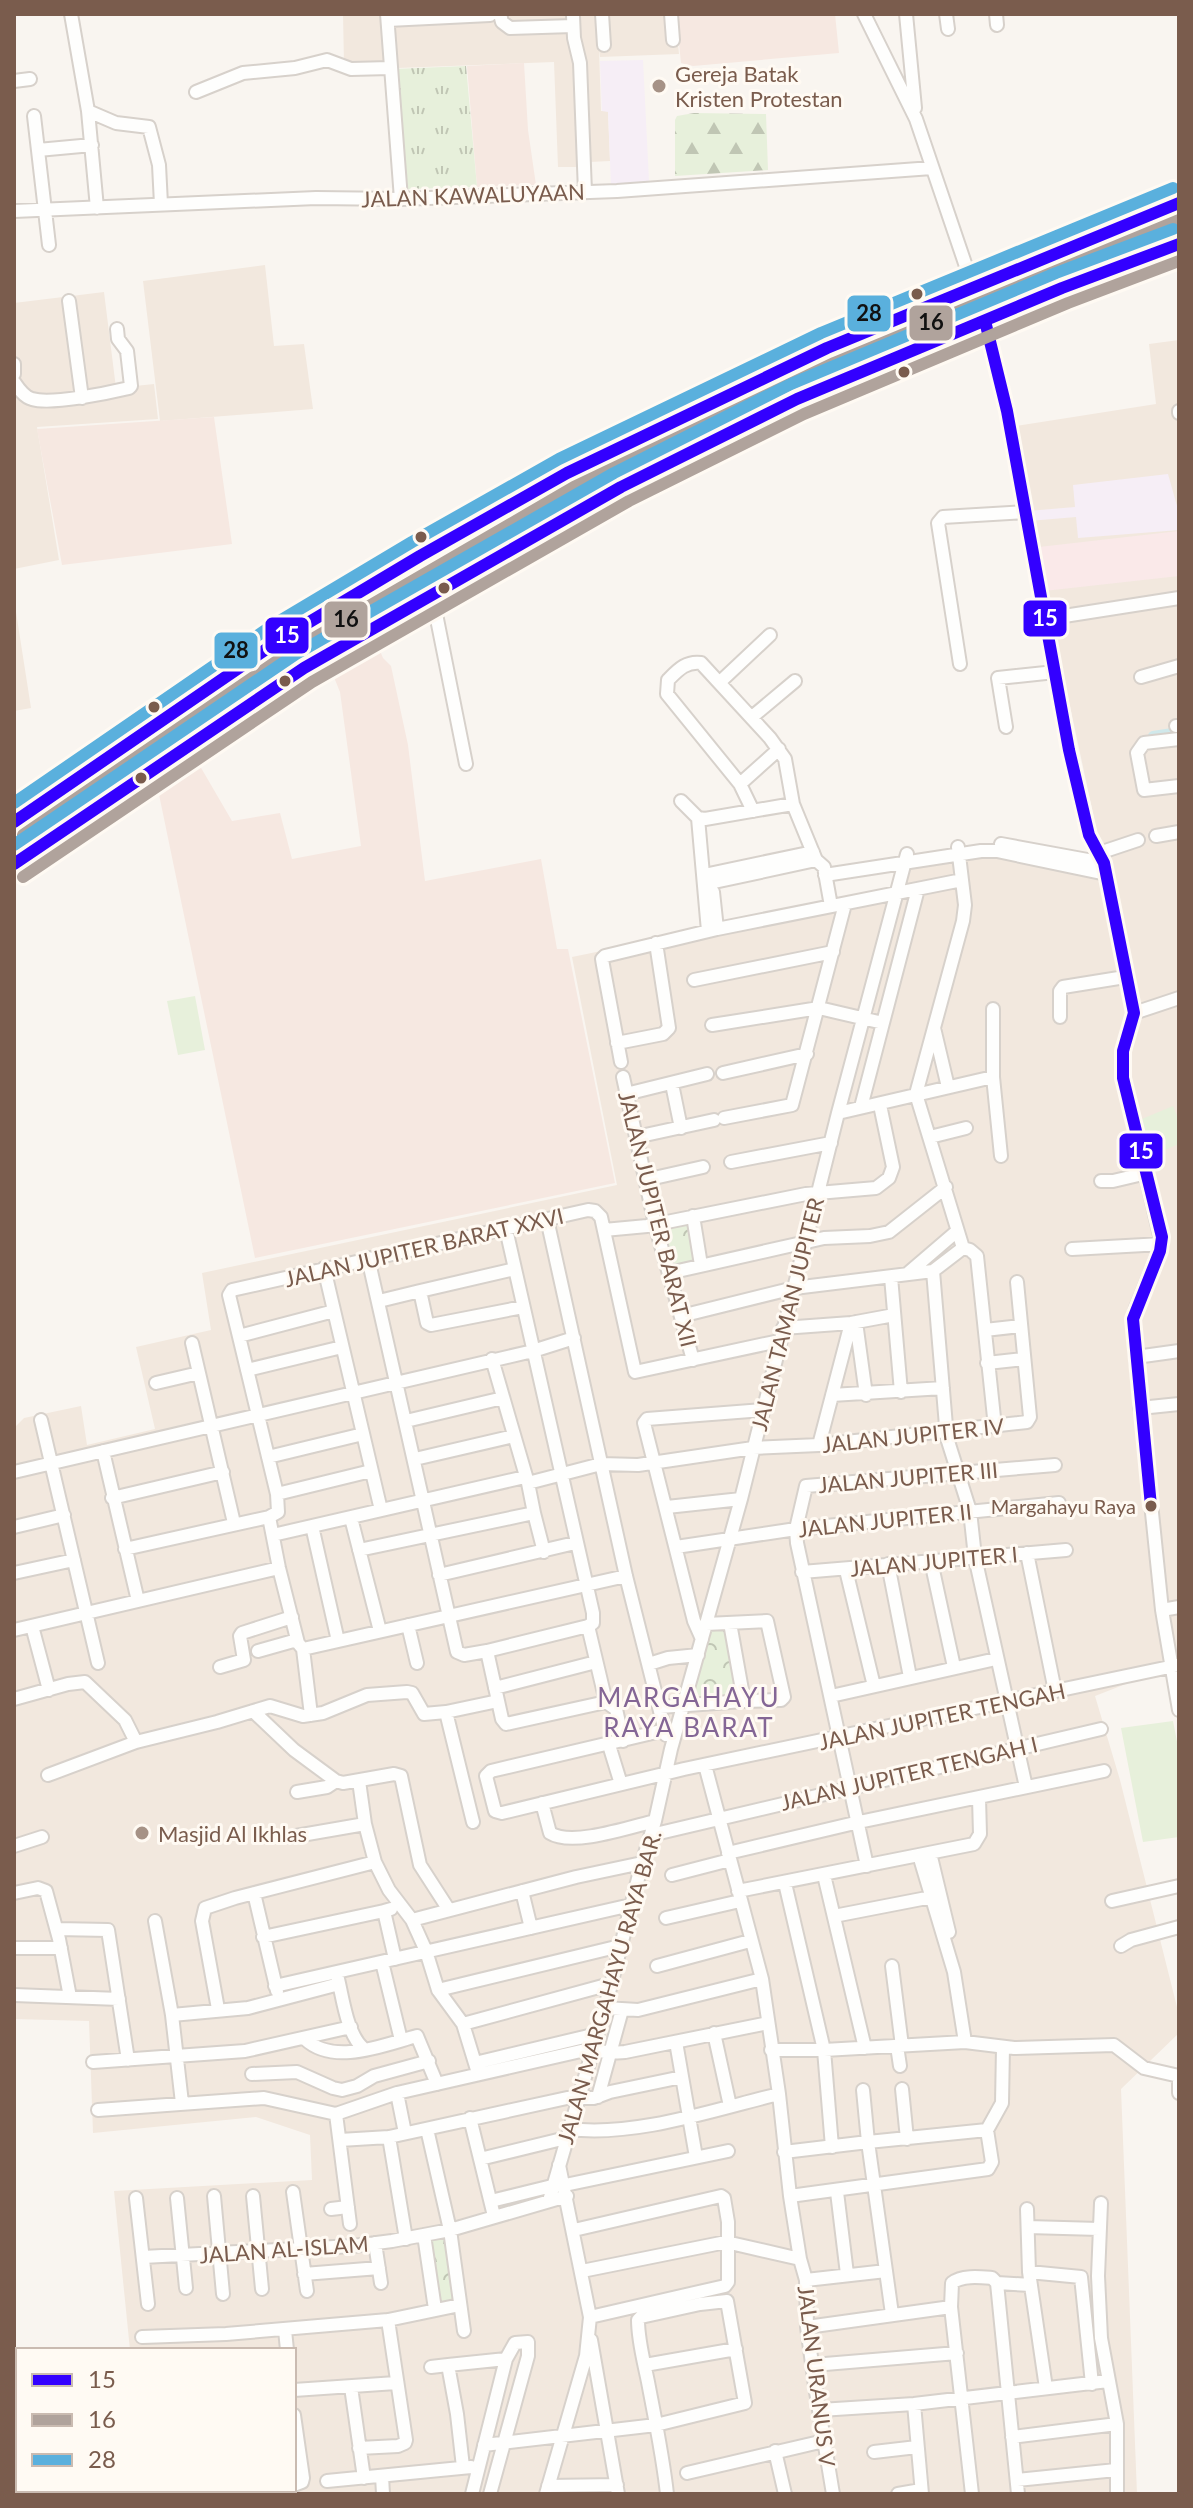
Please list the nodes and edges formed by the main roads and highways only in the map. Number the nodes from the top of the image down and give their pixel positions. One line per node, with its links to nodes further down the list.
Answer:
1 (1179, 203): 7 (main road)
2 (1179, 215): 7 (highway)
3 (1179, 231): 5 (highway)
4 (1179, 244): 6 (main road)
5 (1084, 267): 6 (highway); 7 (highway)
6 (1062, 288): 12 (main road)
7 (697, 421): 8 (highway); 10 (main road)
8 (679, 436): 9 (highway); 11 (highway)
9 (554, 492): 10 (highway); 13 (highway)
10 (534, 493): 14 (main road)
11 (546, 516): 12 (highway); 17 (highway)
12 (524, 541): 18 (main road)
13 (194, 707): 14 (highway); 16 (highway)
14 (170, 715): 15 (main road)
15 (14, 822)
16 (14, 830)
17 (14, 852)
18 (14, 864)

